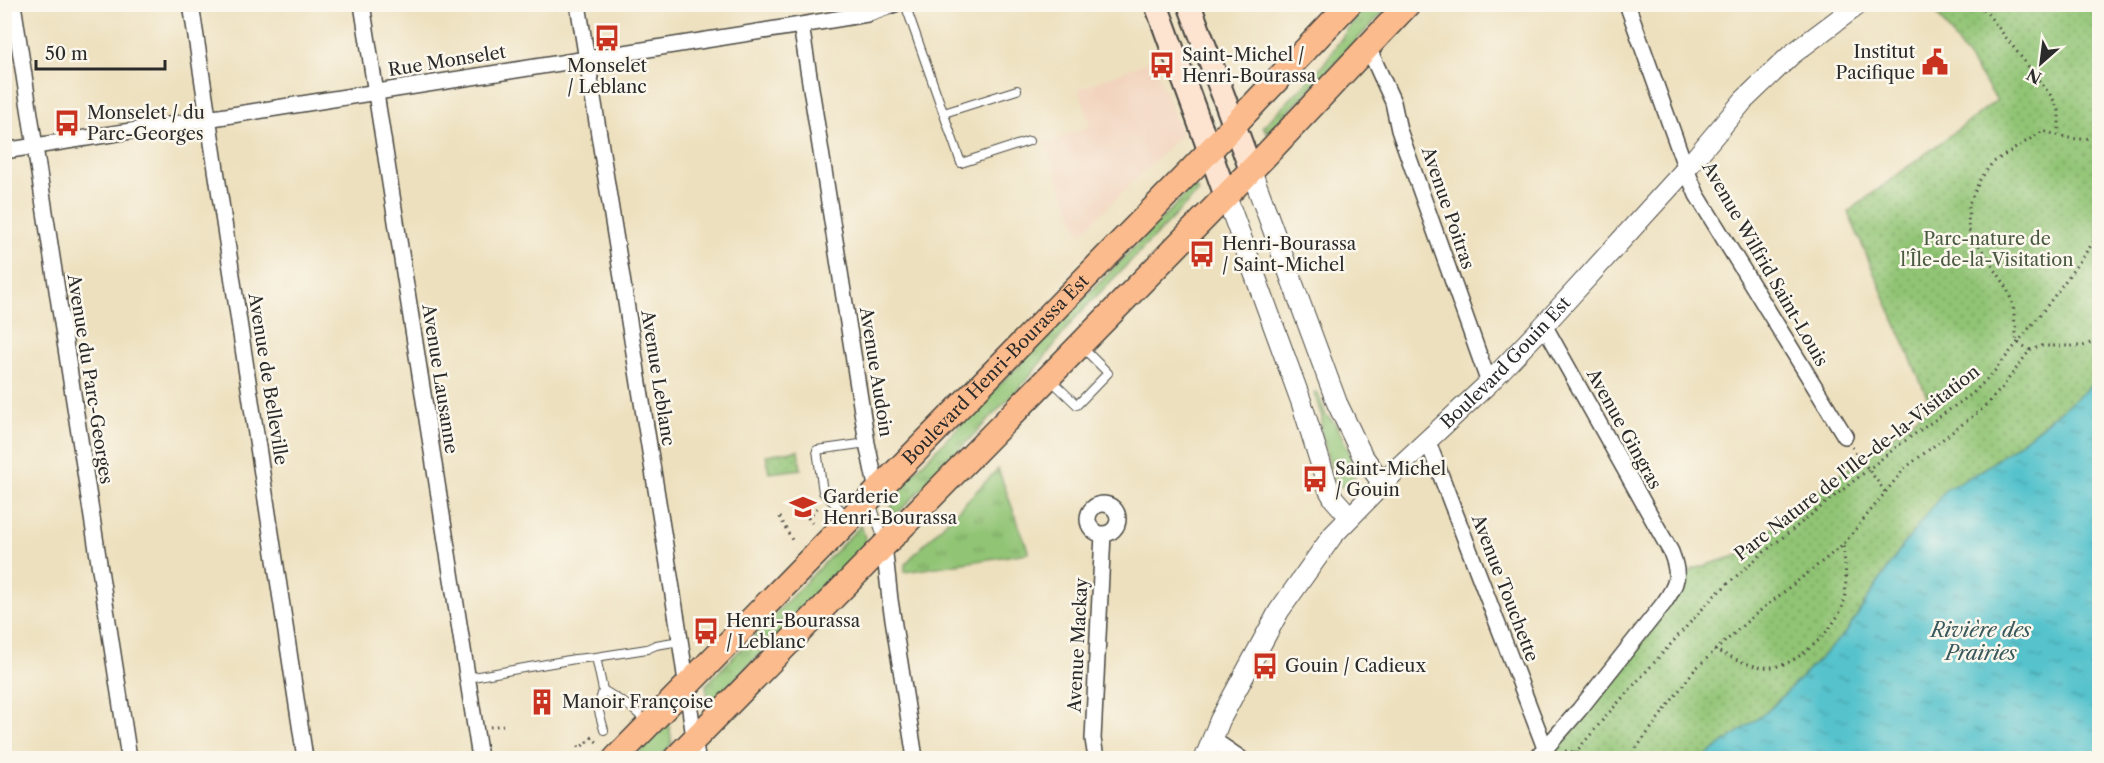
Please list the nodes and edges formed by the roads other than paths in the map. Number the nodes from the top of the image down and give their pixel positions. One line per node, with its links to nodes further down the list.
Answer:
1 (13, 4): 22 (street, Avenue du Parc-Georges)
2 (191, 4): 19 (street, Avenue de Belleville)
3 (362, 4): 17 (street, Avenue Lausanne)
4 (578, 4): 15 (street, Avenue Leblanc)
5 (896, 4): 13 (street, Rue Monselet)
6 (905, 4): 18 (lane)
7 (1156, 4): 24 (main road)
8 (1189, 4): 20 (main road)
9 (1349, 4): 20 (main road, Boulevard Henri-Bourassa Est)
10 (1408, 4): 14 (main road)
11 (1627, 4): 25 (street, Avenue Wilfrid Saint-Louis)
12 (1859, 4): 25 (street, Boulevard Gouin Est)
13 (801, 25): 15 (street, Rue Monselet); 34 (street, Avenue Audoin)
14 (1368, 47): 26 (main road); 31 (street, Avenue Poitras)
15 (586, 58): 17 (street, Rue Monselet); 41 (street, Avenue Leblanc)
16 (1017, 90): 18 (lane)
17 (376, 92): 19 (street, Rue Monselet); 43 (street, Avenue Lausanne)
18 (944, 113): 21 (lane)
19 (209, 119): 22 (street, Rue Monselet); 53 (street, Avenue de Belleville)
20 (1233, 125): 24 (main road, Boulevard Henri-Bourassa Est); 26 (main road)
21 (1029, 141)
22 (35, 147): 23 (street, Rue Monselet); 52 (street, Avenue du Parc-Georges)
23 (4, 151)
24 (1209, 151): 27 (main road); 36 (main road, Boulevard Henri-Bourassa Est)
25 (1686, 169): 28 (street, Boulevard Gouin Est); 32 (street, Avenue Wilfrid Saint-Louis)
26 (1251, 170): 27 (main road); 35 (street)
27 (1226, 196): 29 (main road); 37 (street)
28 (1544, 325): 31 (street, Boulevard Gouin Est); 51 (street, Avenue Gingras)
29 (1080, 345): 30 (main road); 30 (lane)
30 (1048, 377): 40 (main road)
31 (1489, 383): 33 (street, Boulevard Gouin Est)
32 (1845, 436)
33 (1428, 442): 35 (street, Boulevard Gouin Est); 51 (street, Avenue Touchette)
34 (867, 443): 36 (street, Avenue Audoin); 38 (lane)
35 (1383, 484): 37 (street, Boulevard Gouin Est)
36 (877, 491): 38 (main road, Boulevard Henri-Bourassa Est); 40 (lane, Avenue Audoin)
37 (1350, 517): 48 (street, Boulevard Gouin Est)
38 (849, 518): 44 (main road, Boulevard Henri-Bourassa Est)
39 (1103, 534): 57 (street, Avenue Mackay)
40 (884, 545): 49 (main road); 56 (street, Avenue Audoin)
41 (680, 641): 42 (lane); 44 (street, Avenue Leblanc)
42 (596, 657): 43 (lane); 45 (lane)
43 (466, 678): 54 (street, Avenue Lausanne)
44 (687, 686): 46 (main road, Boulevard Henri-Bourassa Est); 49 (street, Avenue Leblanc)
45 (603, 690): 46 (lane); 47 (lane)
46 (649, 724): 50 (main road, Boulevard Henri-Bourassa Est)
47 (604, 730)
48 (1212, 739): 58 (street, Boulevard Gouin Est); 59 (street)
49 (695, 749): 55 (main road)
50 (607, 751)
51 (1541, 753)
52 (129, 759)
53 (305, 759)
54 (480, 759)
55 (676, 759)
56 (915, 759)
57 (1096, 759)
58 (1205, 759)
59 (1240, 759)

